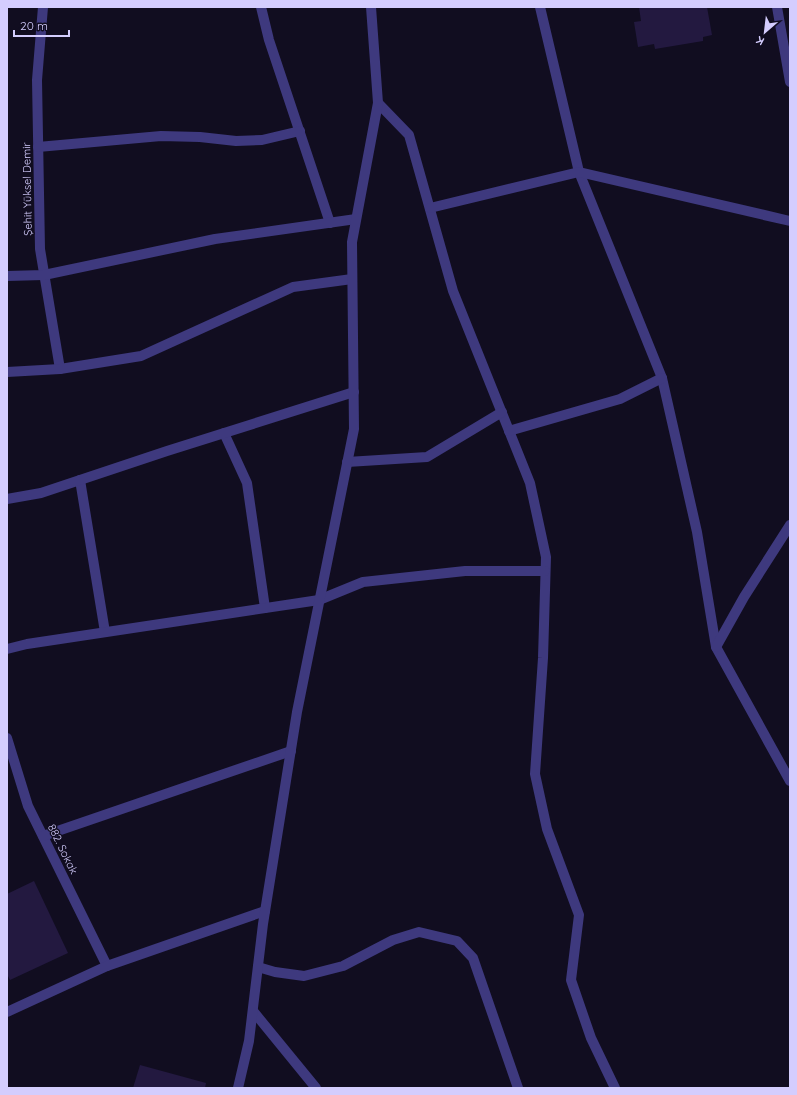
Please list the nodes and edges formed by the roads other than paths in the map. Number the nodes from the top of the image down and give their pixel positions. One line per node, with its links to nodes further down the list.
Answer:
1 (43, 7): 9 (street, Şehit Yüksel Demir)
2 (261, 7): 8 (street)
3 (371, 7): 7 (street)
4 (540, 7): 10 (street)
5 (776, 7): 6 (street)
6 (790, 82)
7 (378, 103): 11 (street); 12 (street)
8 (300, 131): 9 (street); 14 (street)
9 (38, 147): 15 (street, Şehit Yüksel Demir)
10 (579, 172): 11 (street); 13 (street); 20 (street)
11 (430, 208): 22 (street)
12 (356, 219): 14 (street); 17 (street)
13 (790, 221)
14 (330, 223): 15 (street)
15 (44, 275): 16 (street); 18 (street, Şehit Yüksel Demir)
16 (7, 276)
17 (352, 279): 18 (street); 21 (street)
18 (60, 370): 19 (street)
19 (7, 372)
20 (662, 378): 23 (street); 33 (street)
21 (354, 392): 24 (street); 25 (street)
22 (502, 412): 23 (street); 25 (street)
23 (509, 431): 29 (street)
24 (224, 433): 26 (street); 31 (street)
25 (348, 462): 30 (street)
26 (80, 480): 27 (street); 32 (street)
27 (7, 499)
28 (790, 525): 33 (street)
29 (546, 570): 30 (street); 47 (street)
30 (319, 600): 31 (street); 36 (street)
31 (265, 608): 32 (street)
32 (105, 632): 34 (street)
33 (716, 647): 37 (street)
34 (7, 649)
35 (7, 738): 38 (street, 882. Sokak)
36 (291, 751): 38 (street); 39 (street)
37 (790, 781)
38 (43, 836): 40 (street, 882. Sokak)
39 (265, 911): 40 (street); 41 (street)
40 (107, 966): 43 (street)
41 (258, 967): 42 (street); 46 (street)
42 (252, 1011): 44 (street); 45 (street)
43 (7, 1012)
44 (238, 1088)
45 (316, 1088)
46 (518, 1088)
47 (615, 1088)

